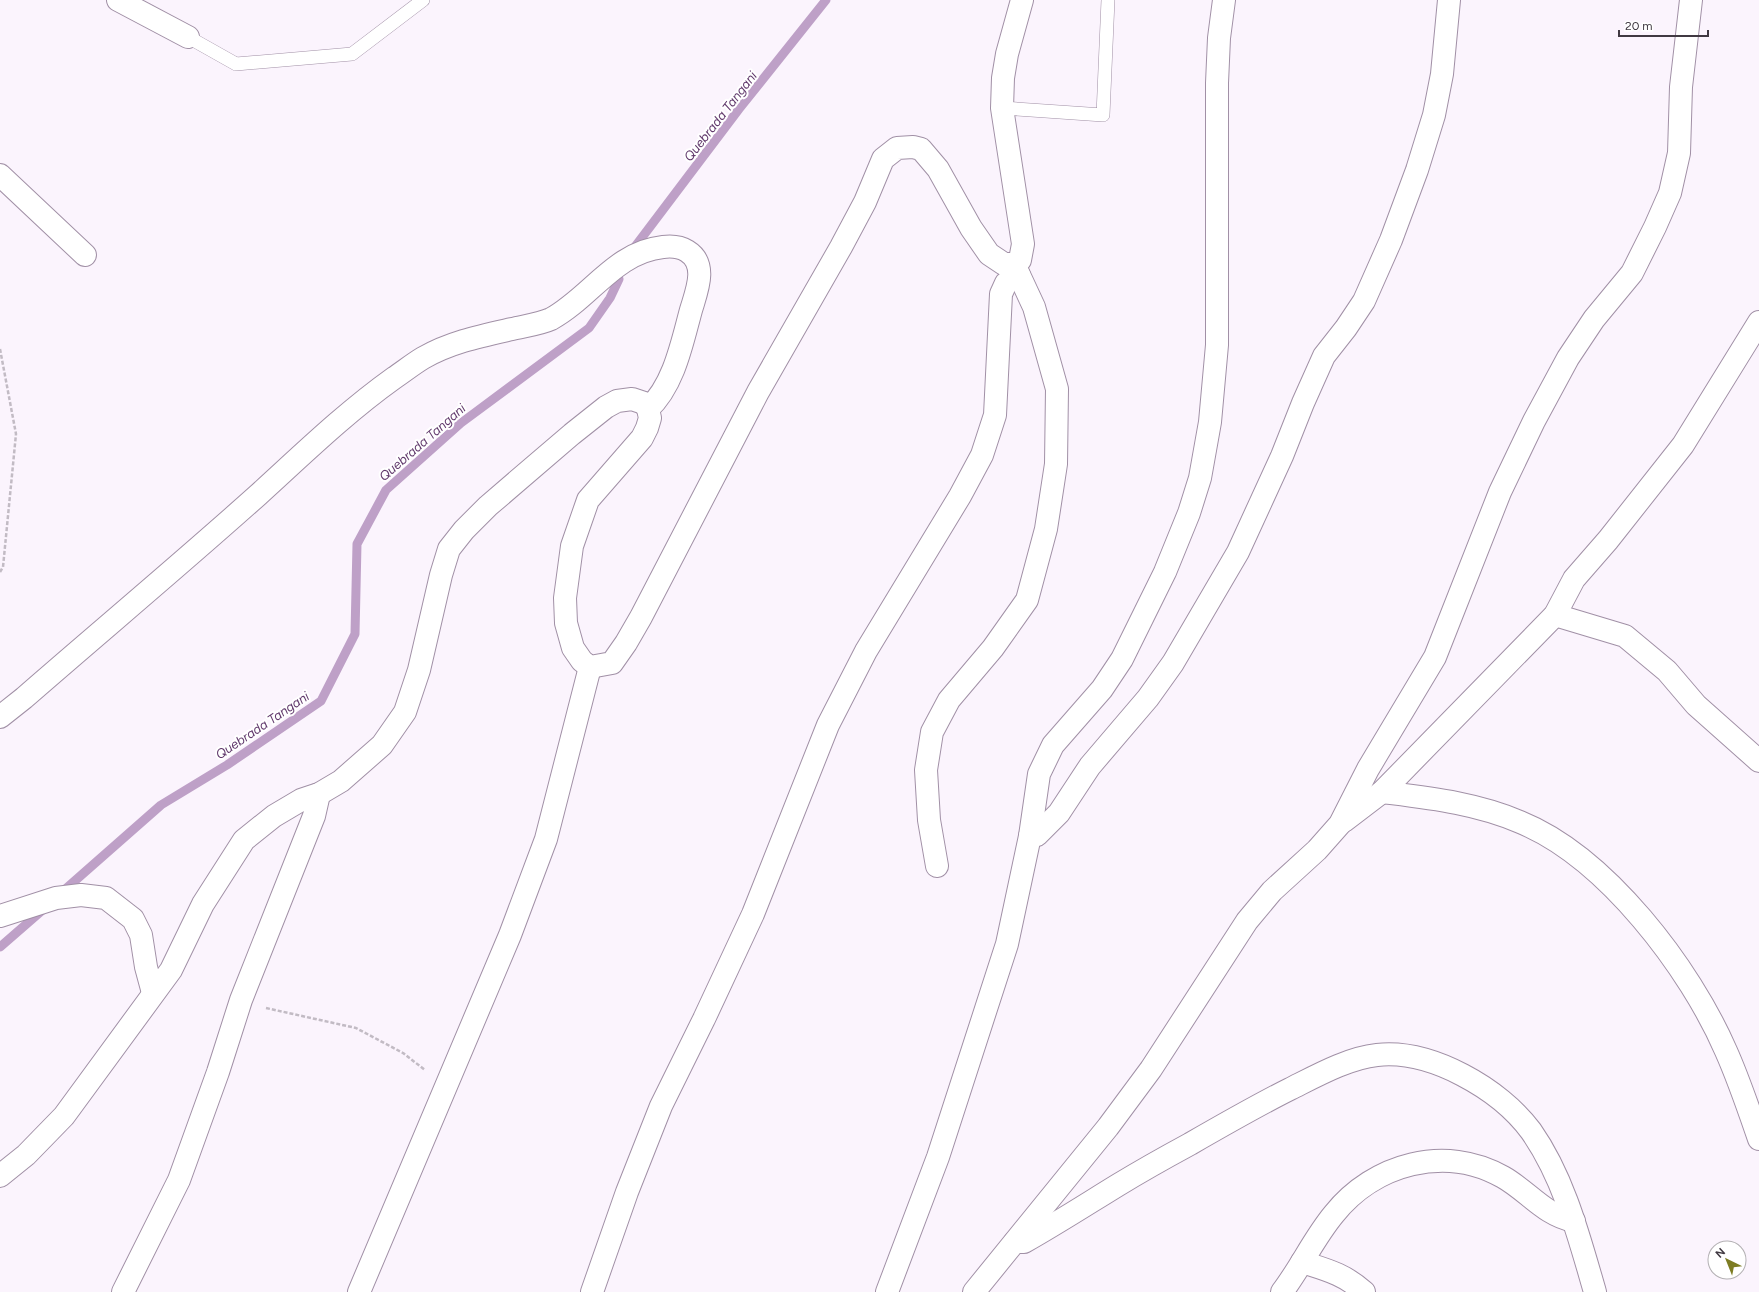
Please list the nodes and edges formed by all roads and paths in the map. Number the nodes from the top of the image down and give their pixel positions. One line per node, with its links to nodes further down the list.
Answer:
1 (118, 0): 8 (street)
2 (422, 0): 8 (lane)
3 (1022, 0): 9 (street)
4 (1108, 0): 9 (lane)
5 (1224, 0): 24 (street)
6 (1449, 0): 24 (street)
7 (1691, 0): 23 (street)
8 (188, 37)
9 (1002, 108): 12 (street)
10 (0, 175): 11 (street)
11 (85, 255)
12 (1017, 269): 18 (street); 25 (street); 37 (street)
13 (1759, 322): 17 (street)
14 (0, 349): 16 (path)
15 (648, 409): 18 (street); 19 (street); 22 (street)
16 (0, 572)
17 (1555, 615): 20 (street); 21 (street)
18 (590, 667): 29 (street)
19 (0, 717)
20 (1759, 761)
21 (1382, 792): 23 (street); 30 (street)
22 (319, 794): 27 (street); 28 (street)
23 (1340, 824): 33 (street)
24 (1030, 836): 38 (street)
25 (937, 866)
26 (0, 916): 27 (street)
27 (153, 993): 31 (street)
28 (241, 1000): 29 (path); 35 (street)
29 (446, 1086): 36 (street)
30 (1759, 1139)
31 (0, 1176)
32 (1574, 1221): 33 (street); 34 (street); 42 (street)
33 (1014, 1242): 39 (street)
34 (1302, 1262): 40 (street); 41 (street)
35 (123, 1292)
36 (359, 1292)
37 (592, 1292)
38 (887, 1292)
39 (974, 1292)
40 (1282, 1292)
41 (1364, 1292)
42 (1596, 1292)

